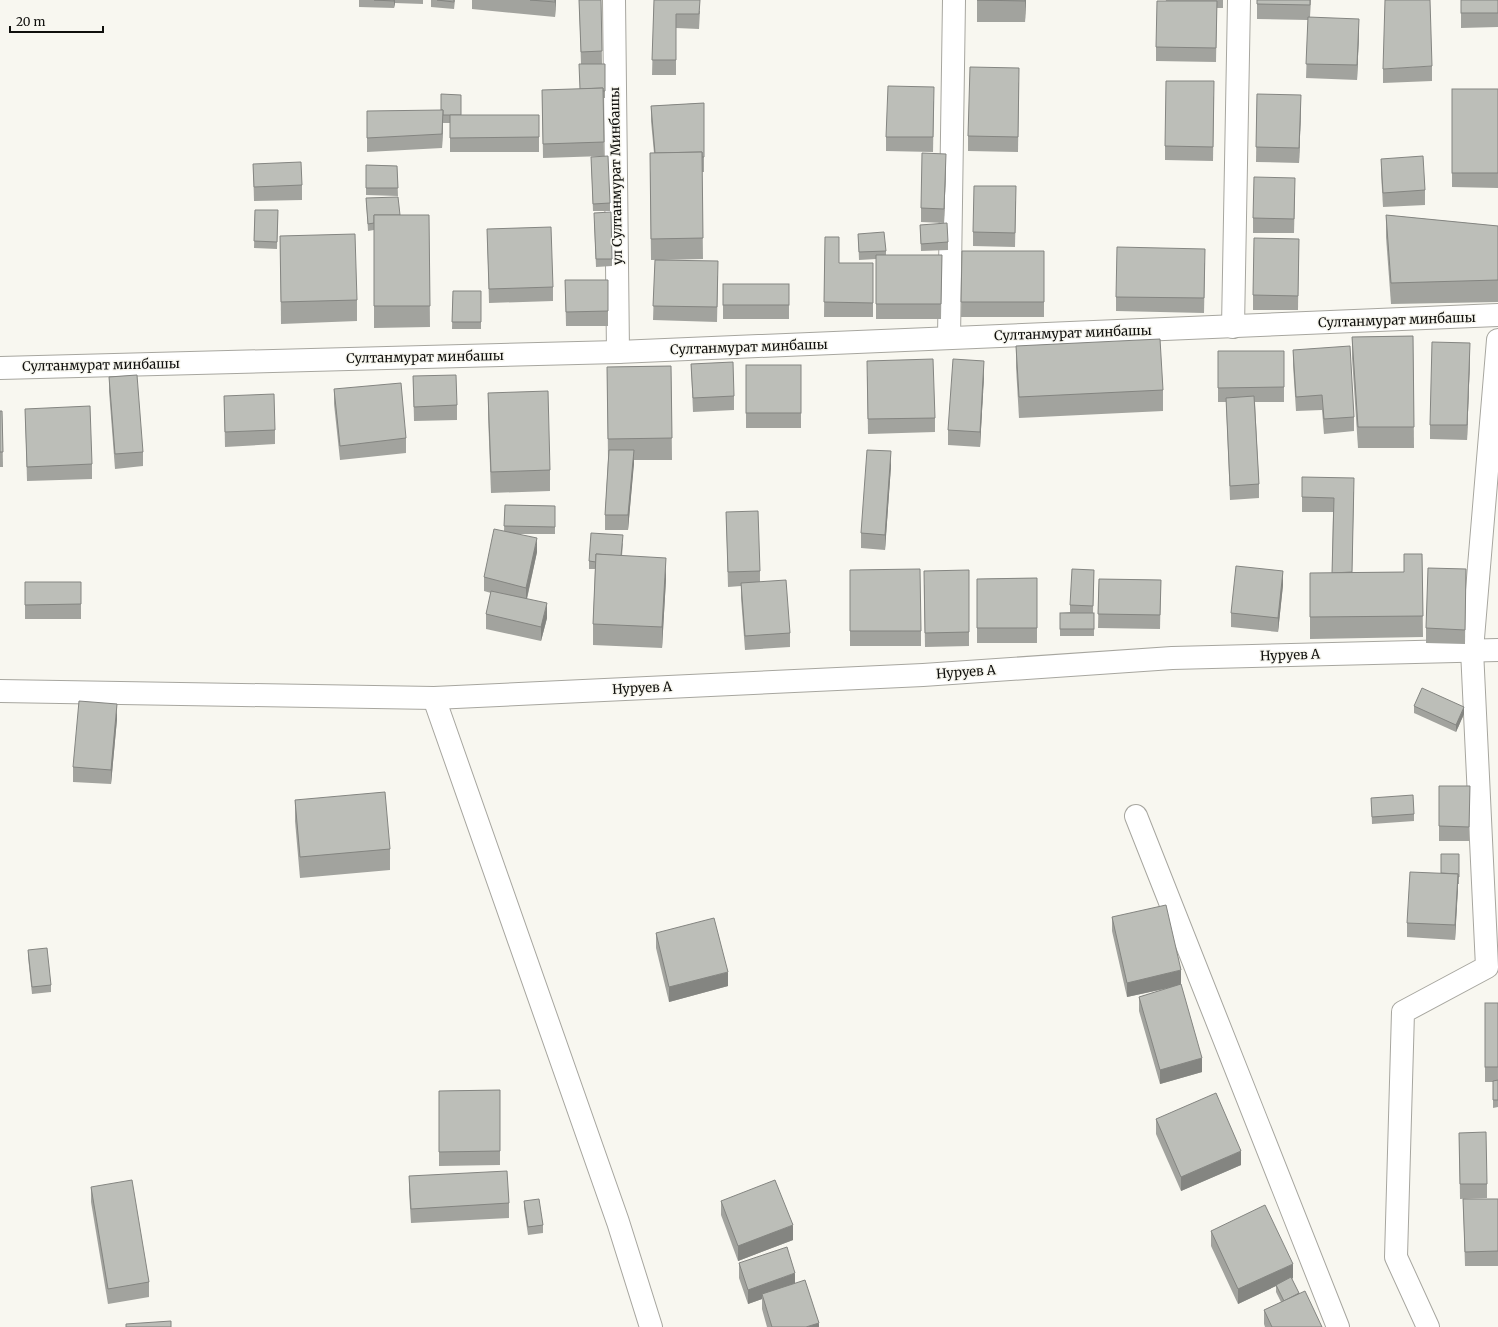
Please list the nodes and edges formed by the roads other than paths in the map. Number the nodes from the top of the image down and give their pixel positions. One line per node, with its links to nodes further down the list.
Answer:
1 (614, 0): 8 (street, ул Султанмурат Минбашы)
2 (954, 0): 6 (street)
3 (1239, 0): 5 (street)
4 (1498, 315): 5 (street, Султанмурат минбашы)
5 (1233, 327): 6 (street, Султанмурат минбашы)
6 (949, 338): 8 (street, Султанмурат минбашы)
7 (1498, 340): 10 (street)
8 (618, 352): 9 (street, Султанмурат минбашы)
9 (0, 368)
10 (1472, 650): 11 (street, Нуруев А); 13 (street, Нуруев А); 15 (street)
11 (1498, 650)
12 (0, 691): 13 (street, Нуруев А)
13 (434, 698): 16 (street)
14 (1136, 816): 17 (street)
15 (1492, 967): 18 (street)
16 (651, 1327)
17 (1338, 1327)
18 (1428, 1327)

